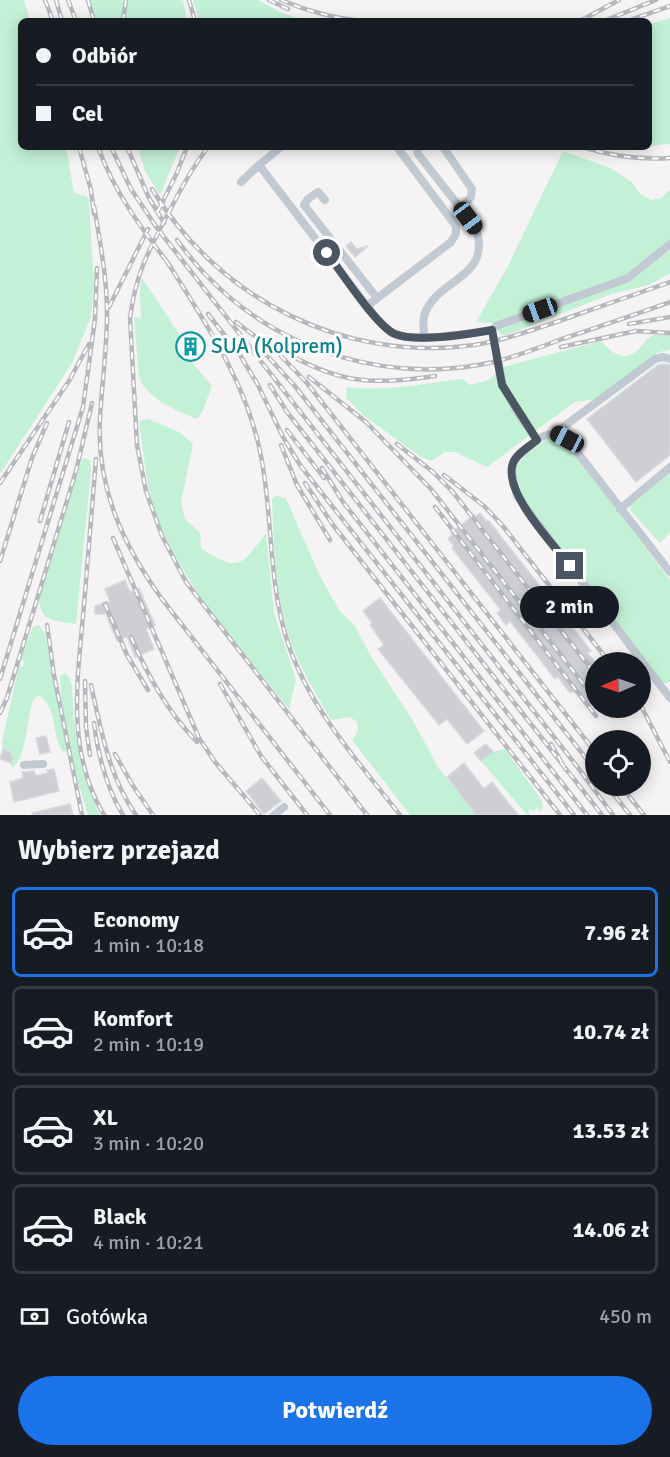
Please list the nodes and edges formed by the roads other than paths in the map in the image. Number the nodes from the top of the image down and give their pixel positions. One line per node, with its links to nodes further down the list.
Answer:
1 (277, 150): 5 (lane)
2 (399, 150): 10 (lane)
3 (417, 150): 8 (lane)
4 (445, 150): 8 (lane)
5 (259, 165): 6 (lane); 11 (lane)
6 (241, 182)
7 (325, 200): 10 (lane)
8 (461, 208): 13 (lane)
9 (670, 244): 12 (lane)
10 (378, 298): 11 (lane)
11 (367, 306): 13 (lane)
12 (492, 330): 13 (lane); 16 (lane)
13 (424, 336)
14 (670, 359): 15 (lane)
15 (555, 433): 16 (lane); 18 (lane)
16 (537, 440): 20 (lane)
17 (670, 466): 18 (lane)
18 (620, 508): 19 (lane)
19 (670, 572)
20 (666, 686): 21 (lane)
21 (670, 698)
22 (43, 764): 23 (lane)
23 (24, 765)
24 (284, 807): 25 (lane)
25 (274, 815)

